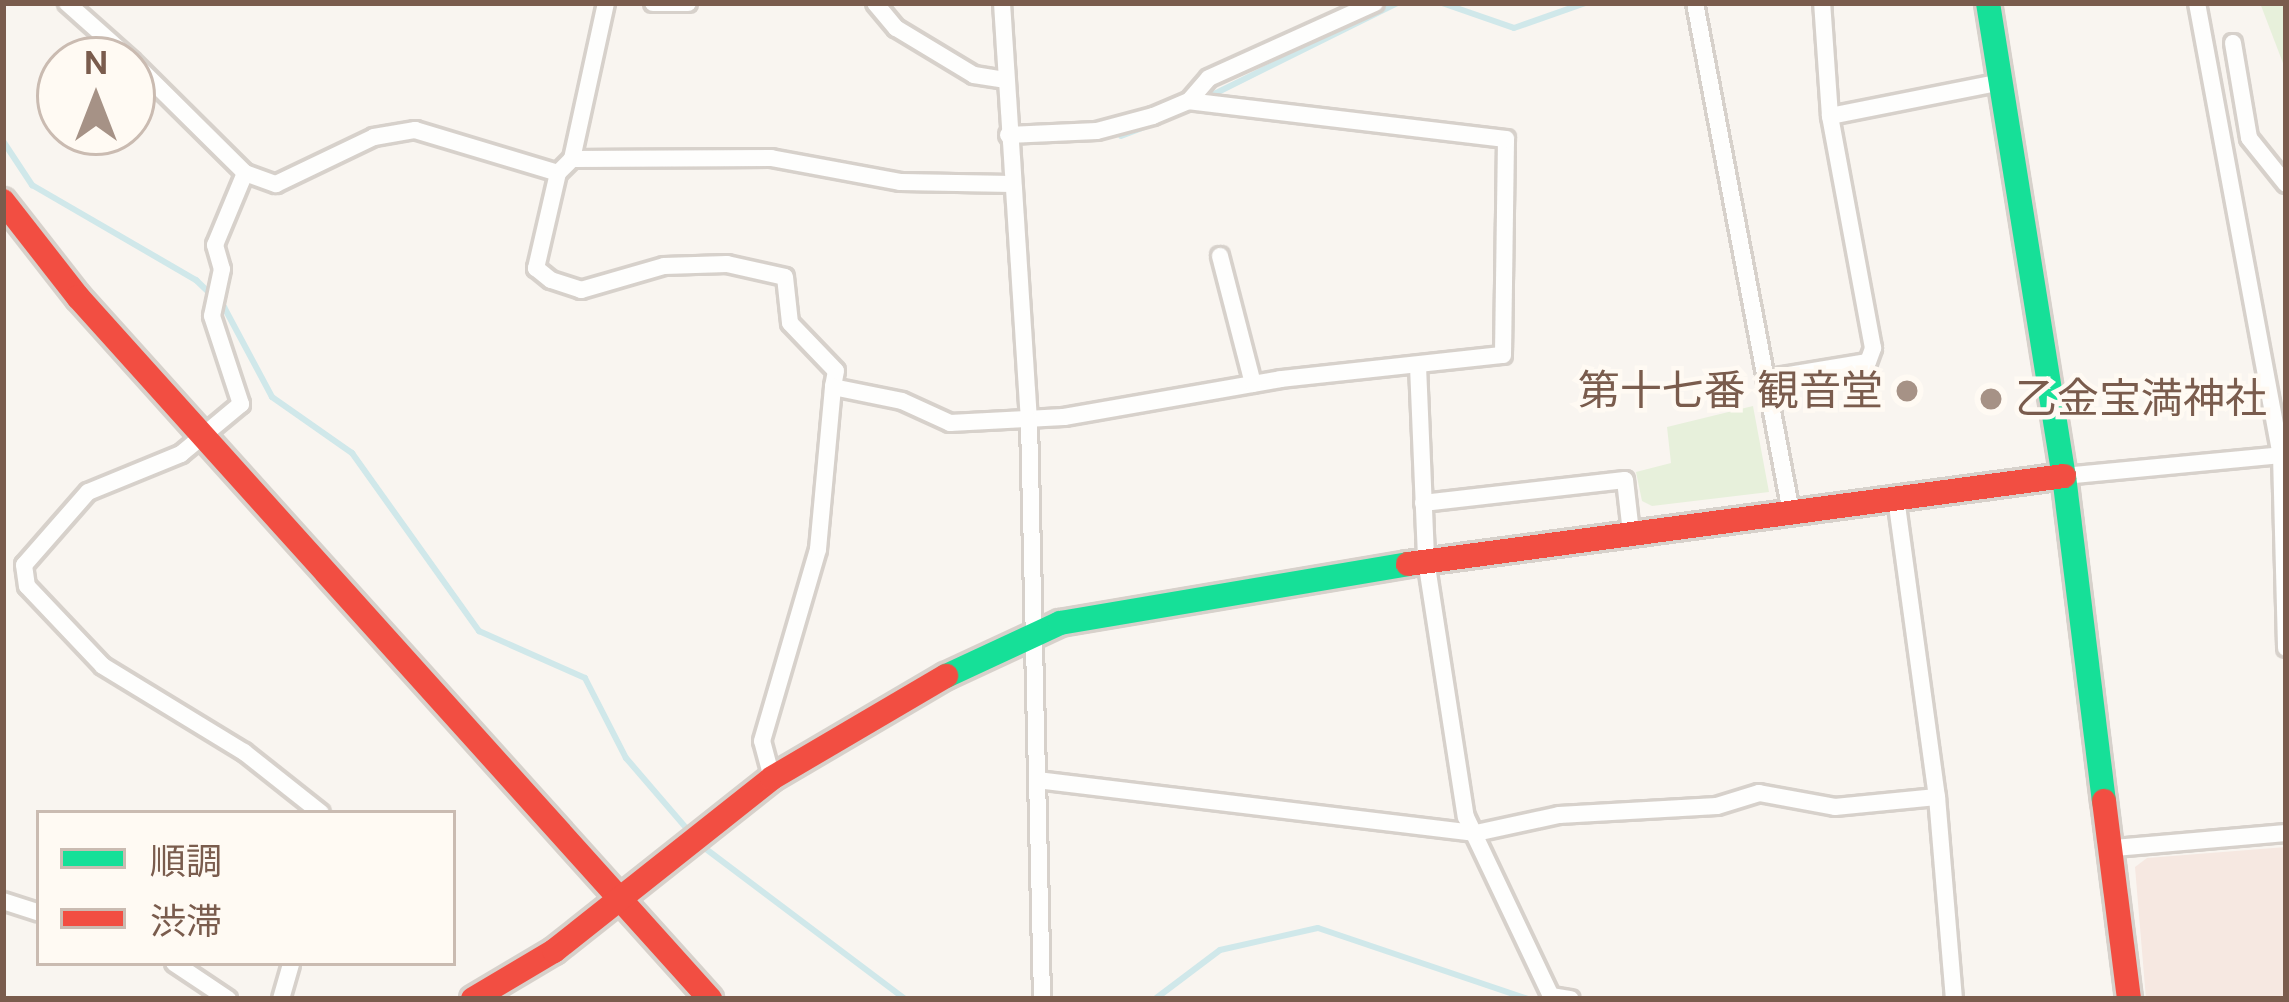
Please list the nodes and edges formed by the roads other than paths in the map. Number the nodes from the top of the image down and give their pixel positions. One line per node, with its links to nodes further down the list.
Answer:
1 (67, 3): 12 (street)
2 (607, 3): 20 (street)
3 (653, 3): 4 (street)
4 (688, 3)
5 (875, 3): 14 (street)
6 (1002, 3): 14 (street)
7 (1375, 3): 17 (street)
8 (1695, 3): 28 (street)
9 (1822, 3): 18 (street)
10 (1988, 3): 15 (street)
11 (2197, 3): 33 (street)
12 (103, 36)
13 (2233, 43): 24 (street)
14 (1005, 80): 19 (street)
15 (2001, 82): 18 (street); 34 (street)
16 (156, 86): 21 (street)
17 (1189, 100): 19 (street); 27 (street)
18 (1830, 116): 28 (street)
19 (1008, 135): 23 (street)
20 (572, 159): 22 (street); 23 (street)
21 (245, 173): 22 (street); 32 (street)
22 (558, 173): 30 (street)
23 (1012, 184): 31 (street)
24 (2286, 184)
25 (3, 201): 32 (street)
26 (1220, 256): 29 (street)
27 (1418, 366): 29 (street); 36 (street)
28 (1766, 379): 37 (street)
29 (1253, 384): 31 (street)
30 (833, 387): 31 (street); 42 (street)
31 (1029, 421): 40 (street)
32 (204, 436): 45 (street); 49 (street)
33 (2281, 455): 34 (street); 41 (street)
34 (2064, 476): 35 (street); 48 (street)
35 (1896, 498): 37 (street); 44 (street)
36 (1423, 503): 38 (street); 39 (street)
37 (1791, 512): 38 (street)
38 (1631, 533): 39 (street)
39 (1426, 560): 40 (street); 46 (street)
40 (1033, 634): 42 (street); 43 (street)
41 (2286, 648)
42 (772, 778): 49 (street)
43 (1037, 780): 46 (street); 58 (street)
44 (1937, 797): 46 (street); 60 (street)
45 (317, 810)
46 (1476, 833): 59 (street)
47 (2286, 833): 48 (street)
48 (2114, 848): 61 (street)
49 (624, 897): 56 (street); 57 (street)
50 (3, 901): 51 (street)
51 (36, 912)
52 (178, 966): 54 (street)
53 (290, 966): 55 (street)
54 (228, 999)
55 (281, 999)
56 (473, 999)
57 (710, 999)
58 (1042, 999)
59 (1571, 999)
60 (1954, 999)
61 (2128, 999)

